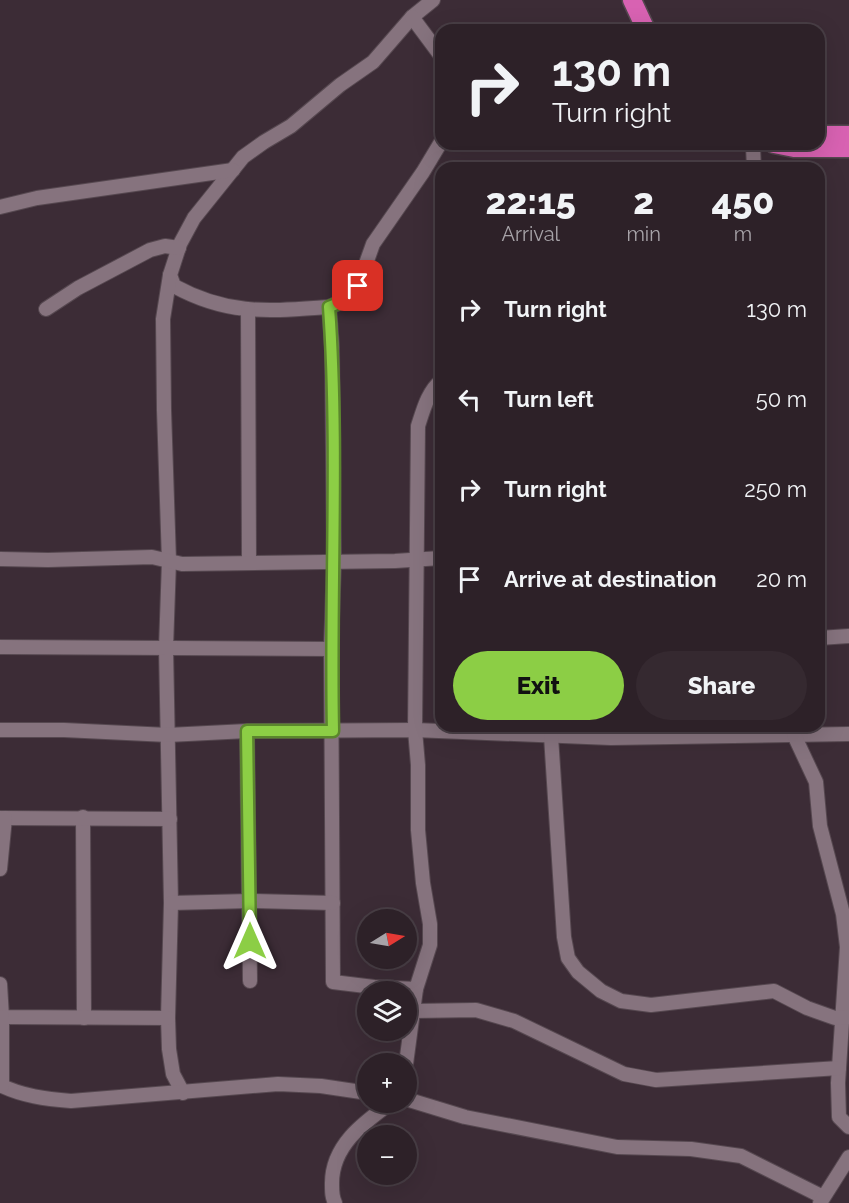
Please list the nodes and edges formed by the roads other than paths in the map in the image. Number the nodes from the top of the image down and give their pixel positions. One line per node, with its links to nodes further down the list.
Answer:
1 (433, 0): 3 (street)
2 (633, 0): 4 (highway)
3 (412, 17): 5 (street); 11 (street)
4 (643, 24)
5 (435, 48)
6 (825, 135): 7 (highway)
7 (849, 135)
8 (825, 148): 9 (highway)
9 (849, 148)
10 (436, 150): 15 (street)
11 (233, 170): 12 (street); 13 (street)
12 (0, 207)
13 (179, 248): 14 (street); 16 (street)
14 (170, 275): 17 (street); 22 (street)
15 (329, 307): 17 (street); 23 (street)
16 (46, 309)
17 (248, 310): 24 (street)
18 (435, 387): 21 (street)
19 (435, 558): 21 (street)
20 (0, 559): 22 (street)
21 (417, 560): 23 (street); 31 (street)
22 (169, 561): 24 (street); 28 (street)
23 (334, 561): 24 (street); 29 (street)
24 (249, 562)
25 (849, 636): 26 (street)
26 (825, 638)
27 (0, 647): 28 (street)
28 (166, 648): 29 (street); 37 (street)
29 (331, 649): 34 (street)
30 (0, 730): 37 (street)
31 (415, 730): 32 (street); 34 (street); 50 (street)
32 (435, 730)
33 (247, 731): 34 (street); 37 (street); 44 (street)
34 (333, 731): 46 (street)
35 (515, 732): 39 (street)
36 (849, 734): 38 (street)
37 (168, 735): 42 (street)
38 (794, 735): 39 (street); 53 (street)
39 (550, 736): 53 (street)
40 (83, 817): 41 (street); 42 (street); 54 (street)
41 (2, 818): 43 (street)
42 (170, 819): 45 (street)
43 (0, 869)
44 (250, 901): 45 (street); 46 (street); 47 (street)
45 (171, 903): 55 (street)
46 (333, 903): 49 (street)
47 (250, 981)
48 (0, 984): 52 (street)
49 (357, 985)
50 (417, 986)
51 (417, 1011): 56 (street)
52 (2, 1017): 54 (street); 57 (street)
53 (846, 1017): 56 (street)
54 (84, 1018): 55 (street)
55 (168, 1018): 59 (street)
56 (839, 1068): 62 (street)
57 (1, 1086): 59 (street)
58 (357, 1091): 59 (street)
59 (183, 1093)
60 (417, 1102): 64 (street)
61 (377, 1113): 65 (street)
62 (849, 1127)
63 (849, 1156): 64 (street)
64 (822, 1200)
65 (335, 1203)

